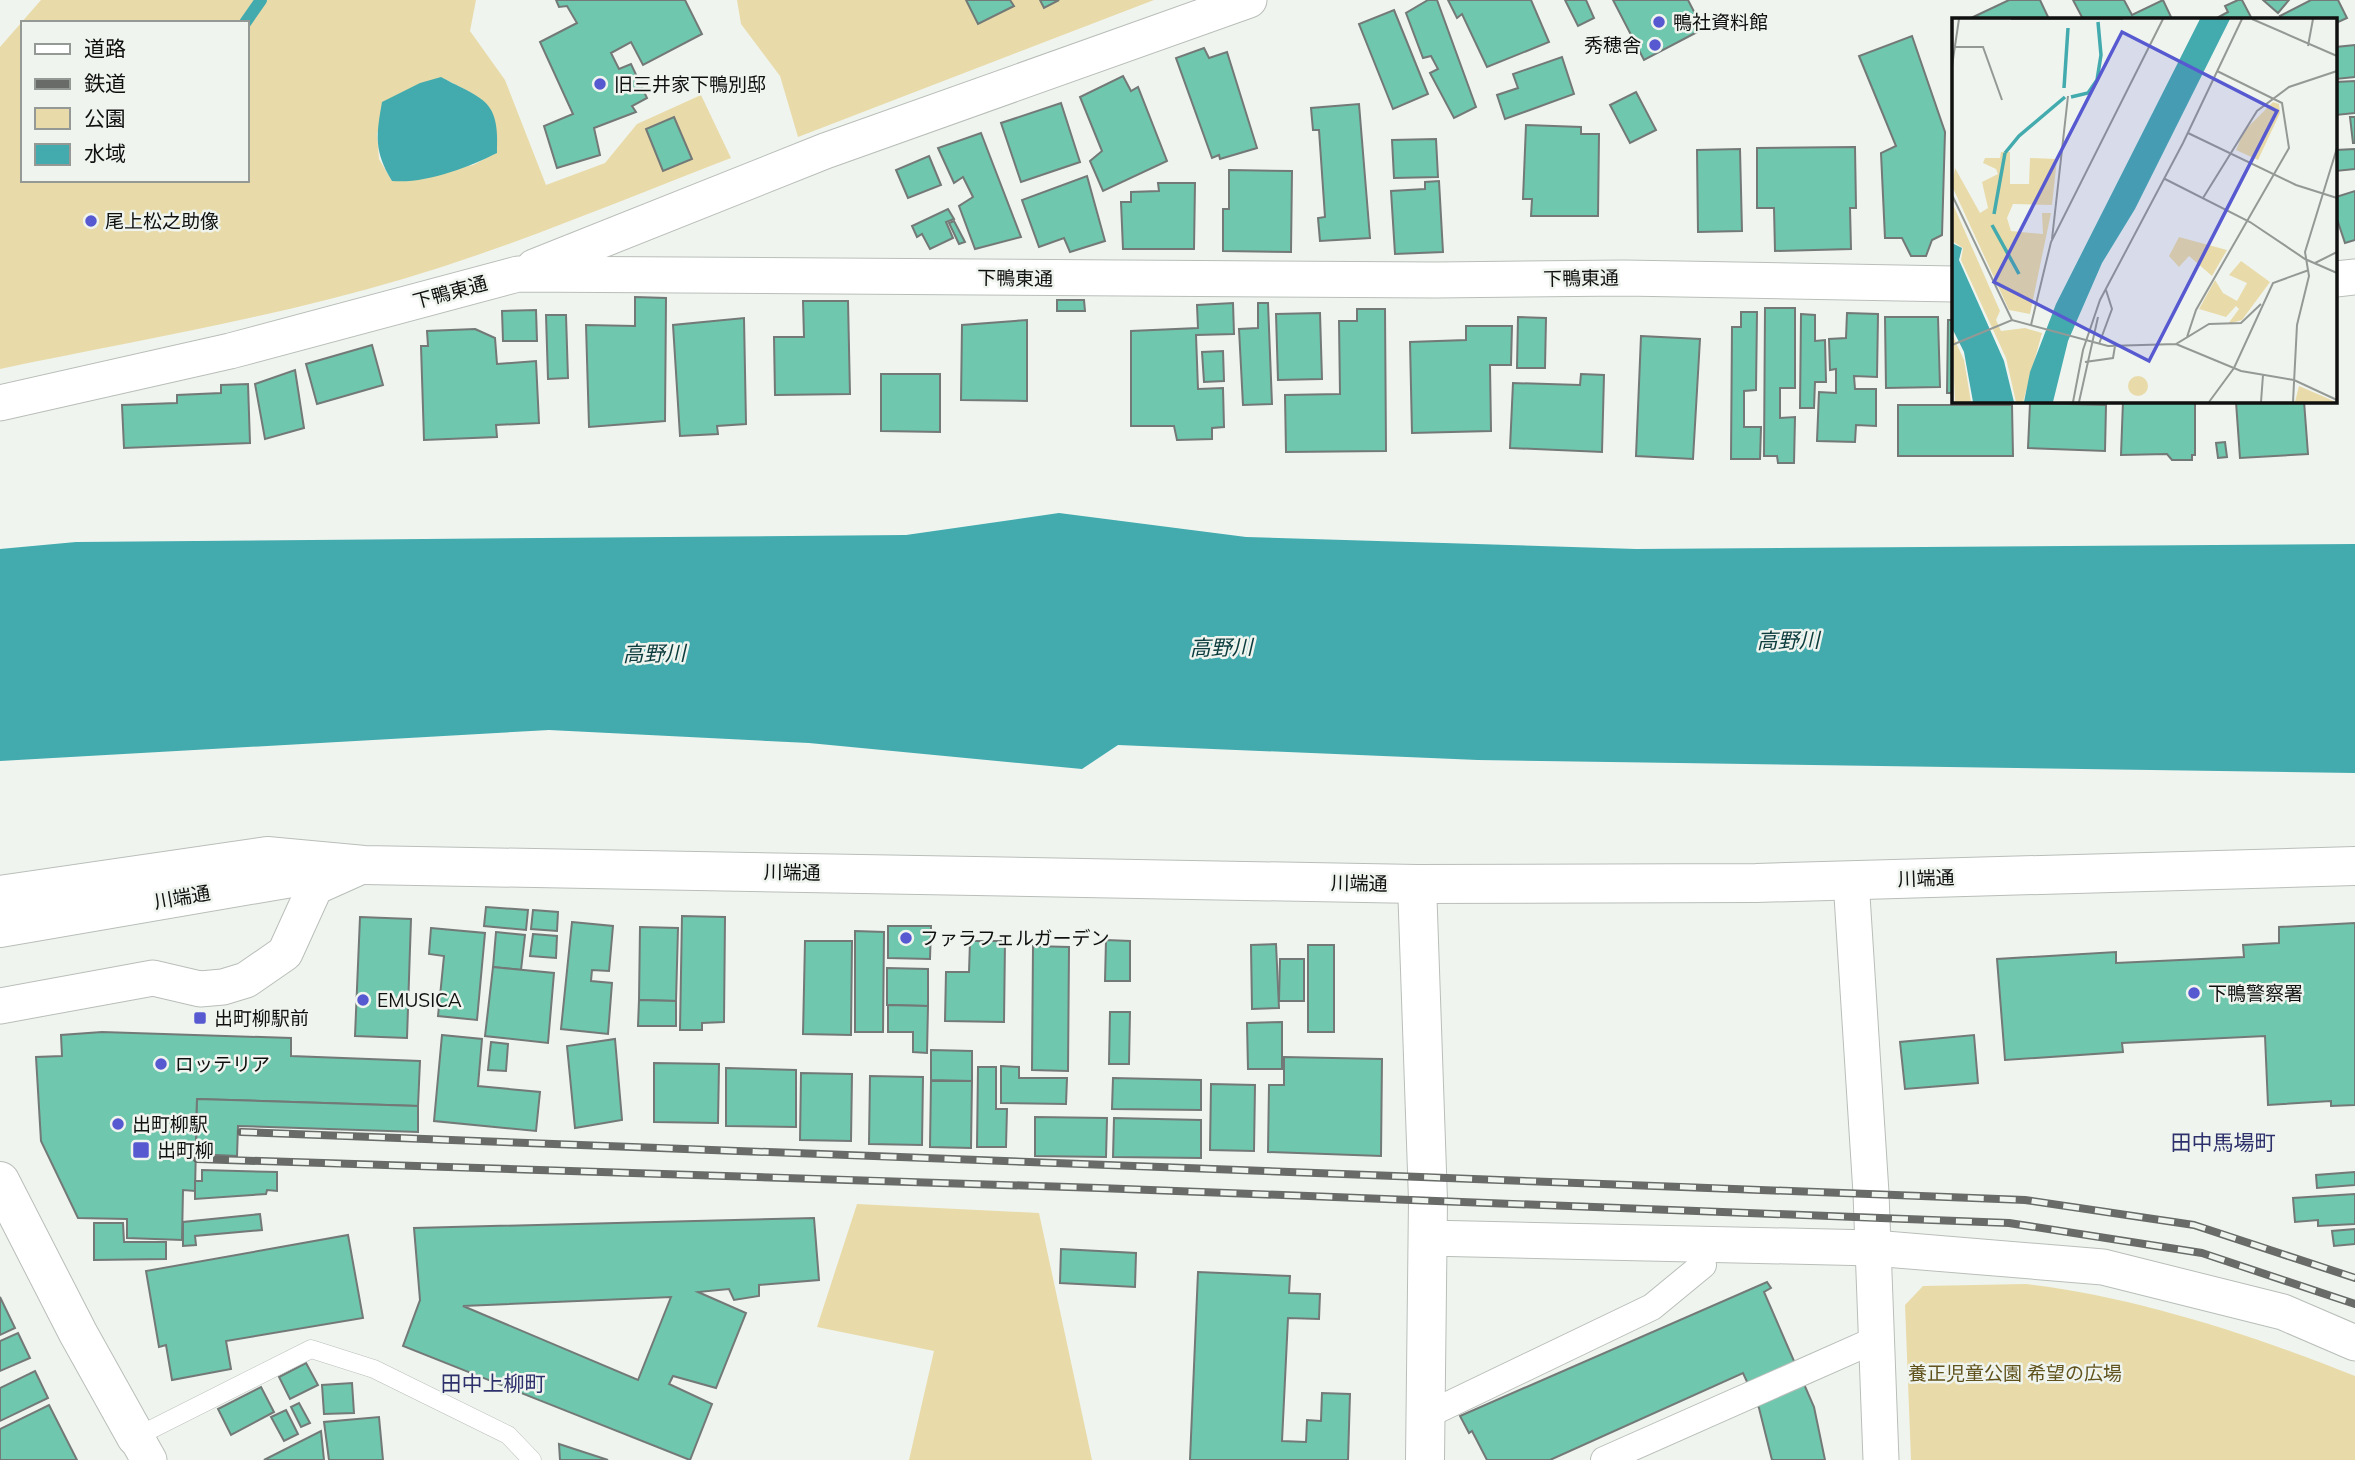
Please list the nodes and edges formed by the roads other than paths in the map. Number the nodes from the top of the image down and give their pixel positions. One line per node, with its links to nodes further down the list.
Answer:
1 (1249, 0): 2 (street)
2 (518, 274): 3 (street, 下鴨東通); 4 (street, 下鴨東通)
3 (1952, 284)
4 (0, 403)
5 (364, 865): 8 (street, 川端通); 9 (street, 川端通); 10 (street, 川端通); 11 (street)
6 (2355, 866): 7 (street, 川端通)
7 (1851, 880): 8 (street, 川端通); 14 (street)
8 (1417, 884): 13 (street)
9 (0, 895)
10 (0, 928)
11 (0, 1006)
12 (0, 1181): 19 (street)
13 (1427, 1238): 14 (street); 18 (street)
14 (1873, 1248): 16 (street); 17 (street)
15 (1703, 1265): 18 (street)
16 (1877, 1339): 22 (street); 23 (street)
17 (2355, 1342)
18 (1424, 1416): 21 (street)
19 (142, 1448): 20 (lane)
20 (532, 1460)
21 (1425, 1460)
22 (1604, 1460)
23 (1881, 1460)

